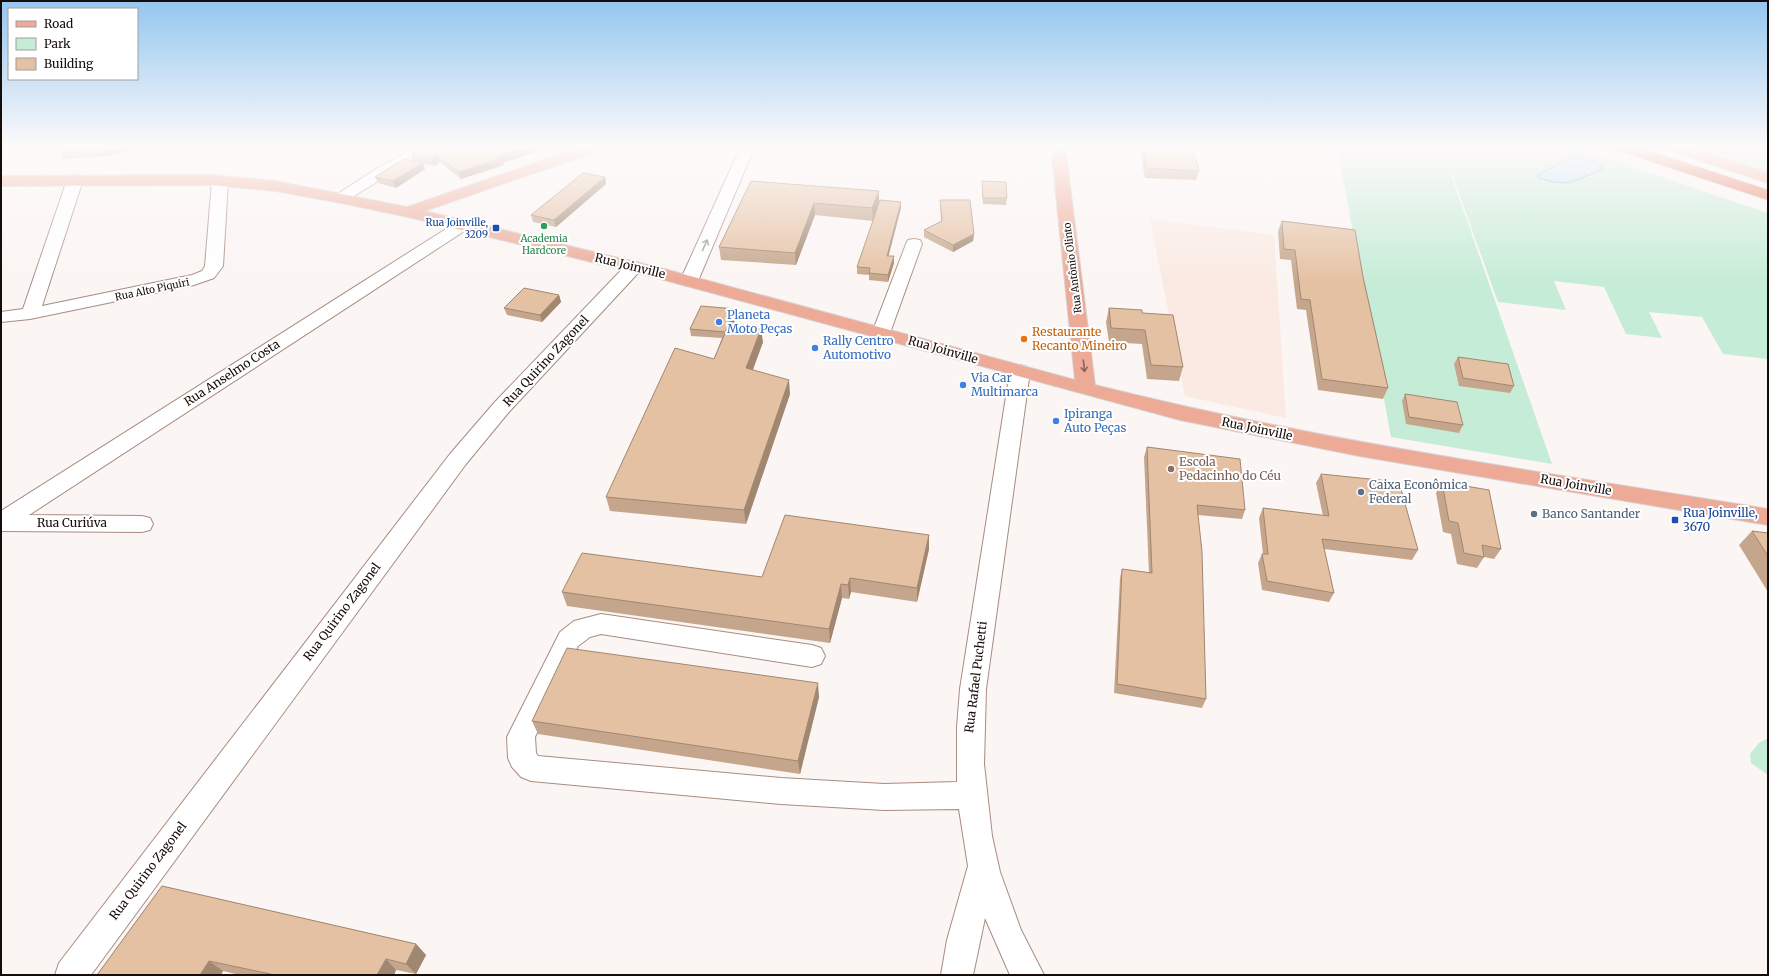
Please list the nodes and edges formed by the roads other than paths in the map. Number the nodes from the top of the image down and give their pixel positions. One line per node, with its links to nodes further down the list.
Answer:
1 (71, 192): 16 (street)
2 (219, 192): 16 (street, Rua Alto Piquiri)
3 (306, 192): 10 (main road, Rua Joinville)
4 (351, 192): 10 (street)
5 (467, 192): 11 (main road)
6 (728, 192): 15 (street, one-way to 6)
7 (1063, 192): 20 (main road, Rua Antônio Olinto, one-way to 20)
8 (1755, 192): 9 (main road)
9 (1768, 197)
10 (341, 198): 11 (main road, Rua Joinville)
11 (408, 212): 12 (main road, Rua Joinville)
12 (463, 225): 14 (main road, Rua Joinville); 22 (street, Rua Anselmo Costa)
13 (914, 244): 18 (street)
14 (634, 267): 15 (main road, Rua Joinville); 27 (street, Rua Quirino Zagonel)
15 (689, 281): 18 (main road, Rua Joinville)
16 (30, 314): 17 (street, Rua Alto Piquiri)
17 (1, 317)
18 (881, 333): 19 (main road, Rua Joinville)
19 (1020, 371): 20 (main road, Rua Joinville); 25 (street, Rua Rafael Puchetti)
20 (1086, 389): 21 (main road, Rua Joinville)
21 (1768, 517)
22 (1, 522): 23 (street, Rua Curiúva)
23 (142, 524)
24 (812, 656): 25 (street)
25 (970, 795): 26 (street, Rua Rafael Puchetti)
26 (982, 869): 28 (street); 29 (street, Rua Rafael Puchetti)
27 (71, 975)
28 (957, 975)
29 (1028, 975)

